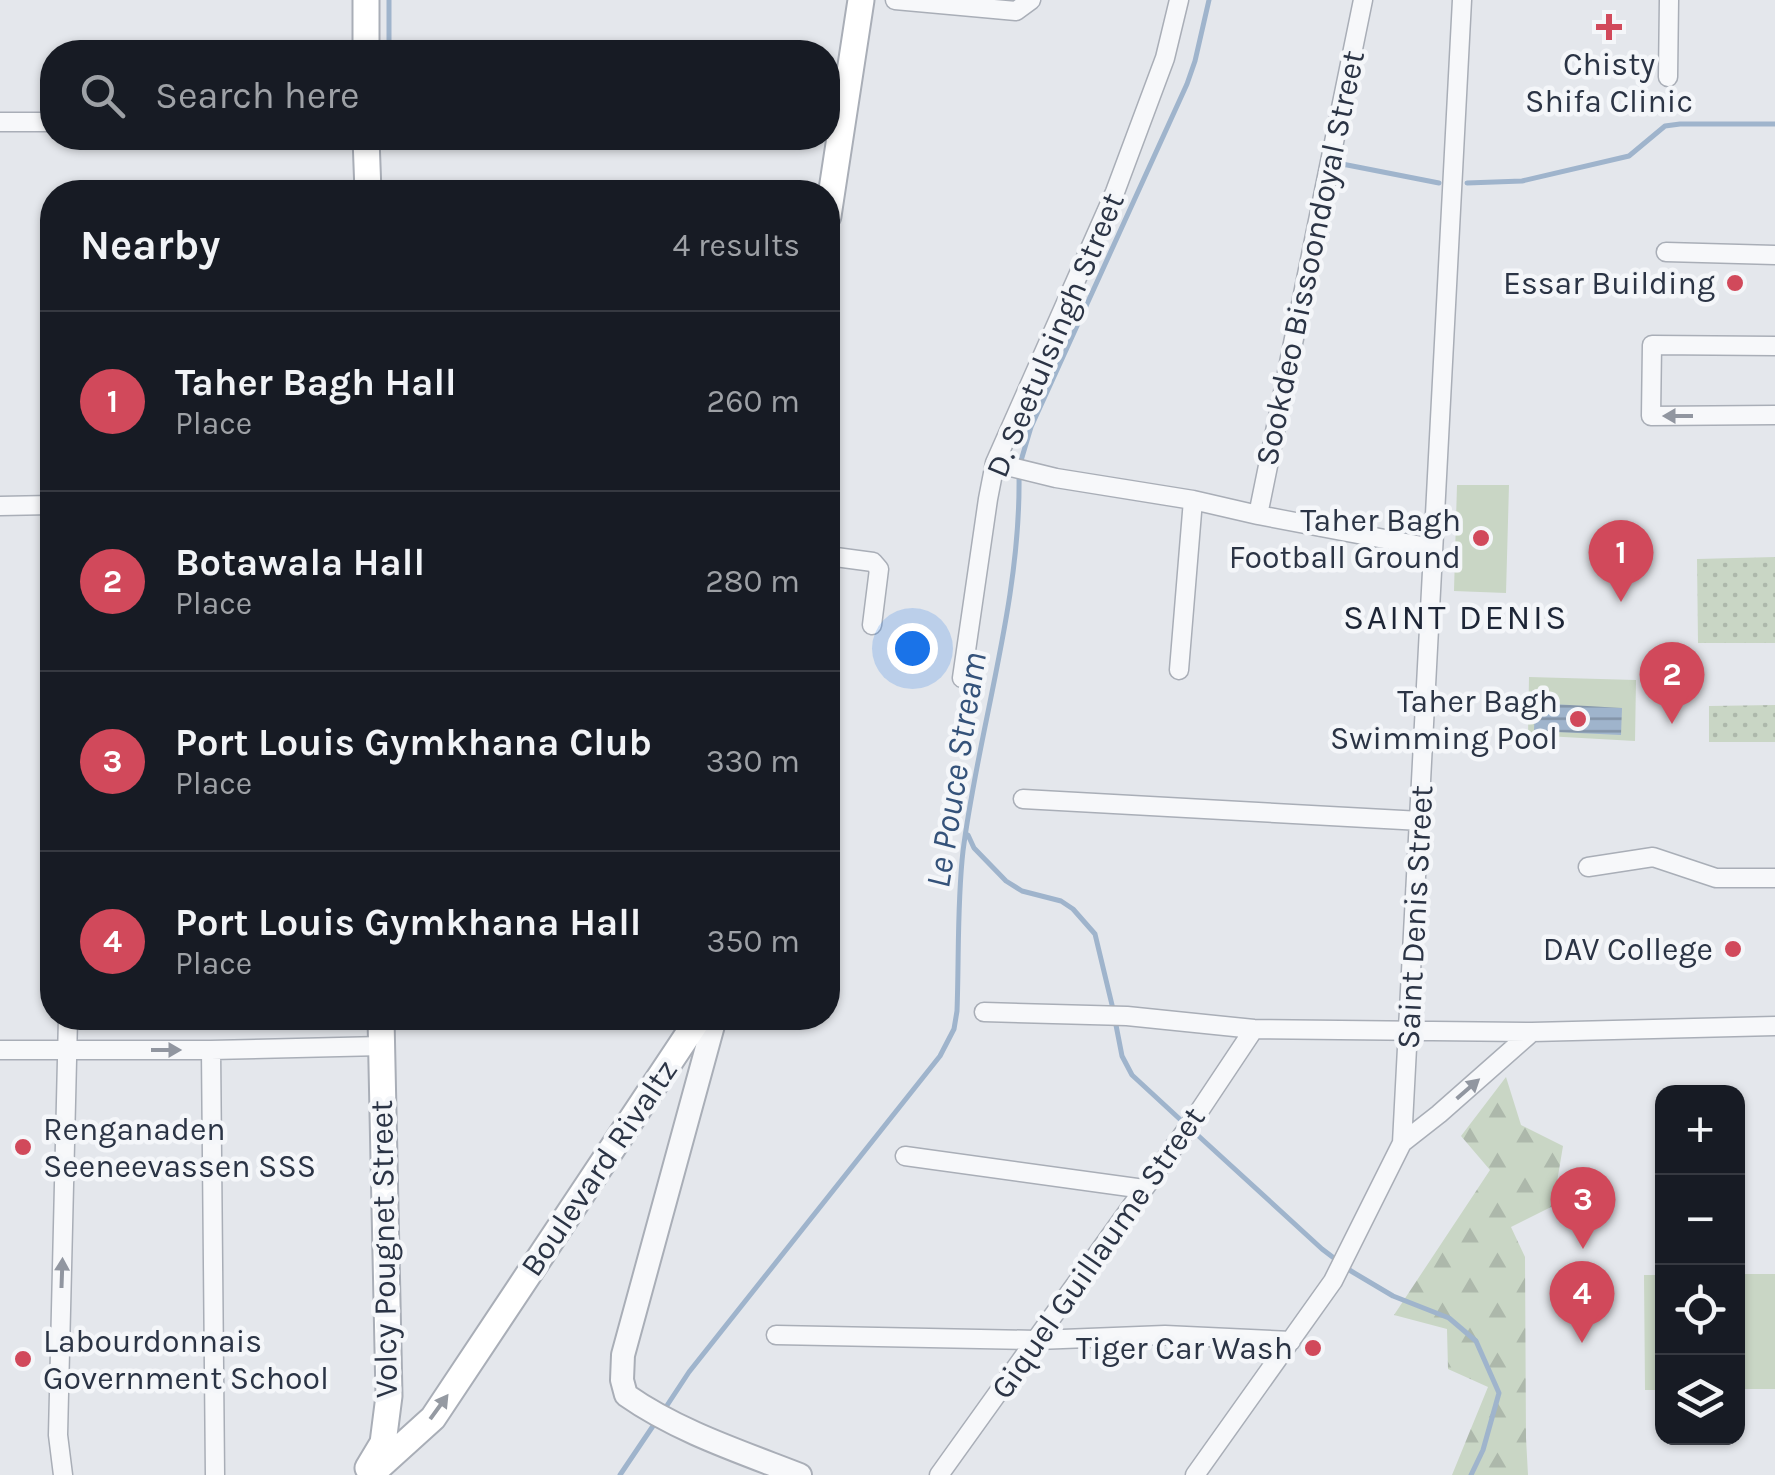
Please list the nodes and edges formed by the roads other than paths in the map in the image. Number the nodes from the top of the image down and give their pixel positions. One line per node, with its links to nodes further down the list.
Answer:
1 (366, 0): 9 (main road)
2 (861, 0): 11 (main road)
3 (895, 0): 4 (street)
4 (1032, 0)
5 (1178, 0): 22 (street, D. Seetulsingh Street)
6 (1364, 0): 26 (street, Sookdeo Bissoondoyal Street)
7 (1463, 0): 7 (street); 27 (street, Saint Denis Street)
8 (1669, 0): 10 (street)
9 (366, 40)
10 (1668, 77)
11 (840, 104)
12 (0, 122): 13 (street)
13 (40, 122)
14 (366, 150): 16 (main road)
15 (833, 150): 17 (main road)
16 (368, 180)
17 (831, 180)
18 (1666, 252): 19 (street)
19 (1775, 255)
20 (1775, 346): 21 (street, one-way to 20)
21 (1775, 415)
22 (995, 463): 23 (street); 31 (street, D. Seetulsingh Street)
23 (1194, 500): 26 (street); 30 (street)
24 (40, 505): 25 (street)
25 (0, 506)
26 (1258, 515): 27 (street)
27 (1432, 548): 33 (street, Saint Denis Street)
28 (840, 558): 29 (street)
29 (872, 625)
30 (1179, 670)
31 (962, 678)
32 (1023, 798): 33 (street)
33 (1421, 821): 43 (street, Saint Denis Street)
34 (1588, 867): 35 (street)
35 (1775, 878)
36 (984, 1012): 38 (street)
37 (1775, 1026): 44 (street)
38 (1254, 1029): 43 (street); 51 (street, Giquel Guillaume Street)
39 (68, 1030): 47 (street)
40 (381, 1030): 45 (main road, Volcy Pougnet Street)
41 (691, 1030): 57 (main road, Boulevard Rivaltz, one-way to 41)
42 (713, 1030): 58 (street)
43 (1410, 1031): 44 (street); 49 (street, Saint Denis Street)
44 (1532, 1032): 49 (street, one-way to 44)
45 (382, 1046): 48 (street); 57 (main road, Volcy Pougnet Street)
46 (0, 1050): 47 (street)
47 (69, 1050): 48 (street, one-way to 48); 55 (street, one-way to 47)
48 (211, 1050): 56 (street)
49 (1402, 1143): 54 (street, Saint Denis Street)
50 (904, 1156): 51 (street)
51 (1144, 1189): 53 (street, Giquel Guillaume Street)
52 (776, 1335): 53 (street)
53 (1037, 1340): 54 (street); 59 (street, Giquel Guillaume Street)
54 (1291, 1341): 60 (street, Saint Denis Street)
55 (63, 1475)
56 (214, 1475)
57 (367, 1475)
58 (800, 1475)
59 (939, 1475)
60 (1194, 1475)

